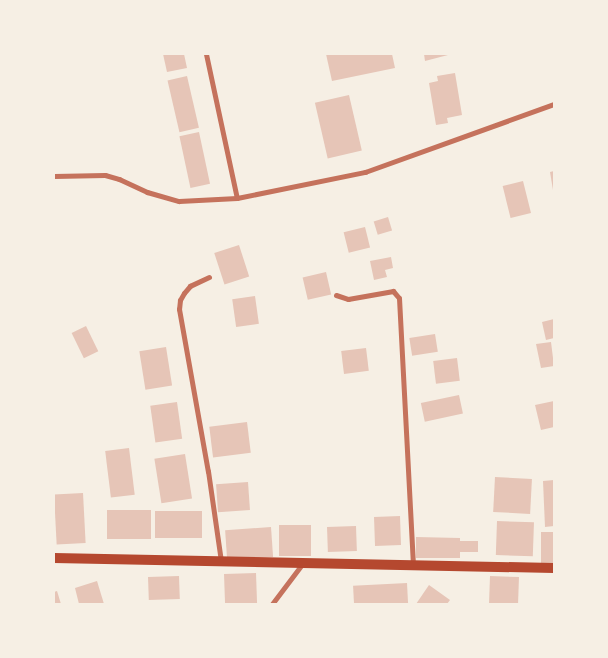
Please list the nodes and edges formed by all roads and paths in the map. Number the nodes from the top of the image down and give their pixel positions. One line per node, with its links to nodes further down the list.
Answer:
1 (206, 54): 4 (street)
2 (554, 104): 4 (street)
3 (54, 176): 4 (street)
4 (237, 198)
5 (209, 277): 8 (street)
6 (336, 295): 10 (street)
7 (54, 558): 8 (main road)
8 (221, 562): 9 (main road)
9 (303, 563): 10 (main road); 12 (street)
10 (413, 565): 11 (main road)
11 (554, 568)
12 (272, 604)

